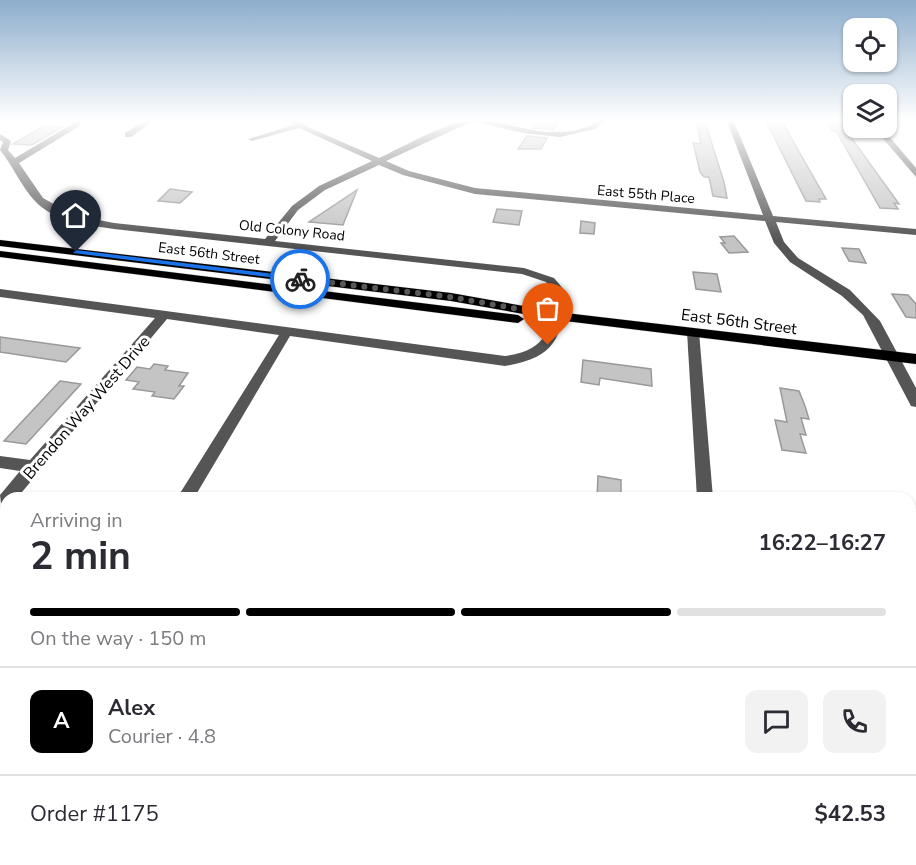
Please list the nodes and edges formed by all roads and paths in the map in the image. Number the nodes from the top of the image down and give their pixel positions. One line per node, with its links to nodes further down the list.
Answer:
1 (19, 159): 5 (street)
2 (746, 159): 7 (street)
3 (904, 159): 6 (street)
4 (378, 160): 7 (street, East 55th Place); 10 (street)
5 (16, 161): 10 (street, Old Colony Road)
6 (916, 174)
7 (768, 218): 8 (street, East 55th Place); 17 (street)
8 (916, 232)
9 (0, 243): 14 (main road, East 56th Street)
10 (268, 243): 14 (street, Old Colony Road)
11 (0, 254): 14 (main road, East 56th Street)
12 (0, 293): 13 (street)
13 (165, 315): 16 (street); 21 (street, Brendon Way West Drive)
14 (557, 316): 15 (main road, East 56th Street); 16 (street)
15 (693, 332): 17 (main road, East 56th Street); 24 (street)
16 (285, 333): 23 (street)
17 (894, 356): 18 (main road, East 56th Street); 19 (street)
18 (916, 359)
19 (916, 402)
20 (0, 462): 21 (street)
21 (34, 467): 22 (street, Brendon Way West Drive)
22 (12, 492)
23 (189, 492)
24 (705, 492)

